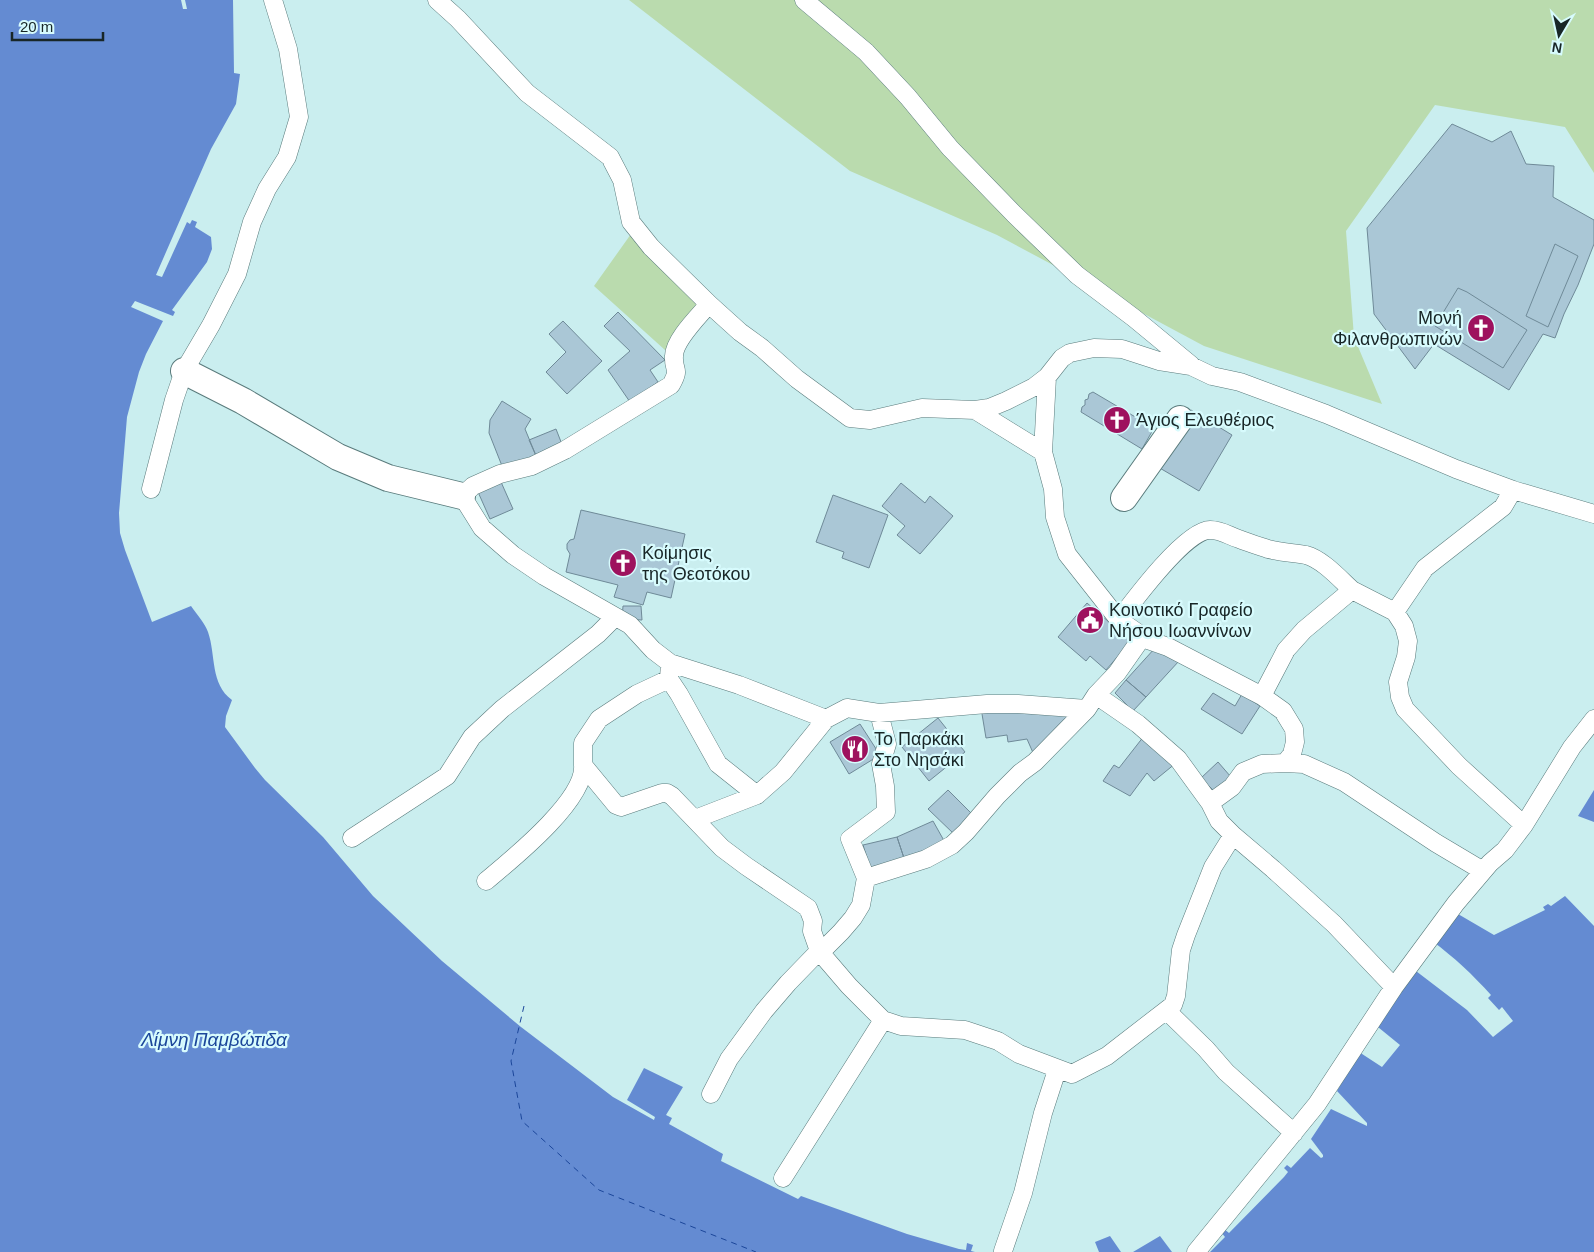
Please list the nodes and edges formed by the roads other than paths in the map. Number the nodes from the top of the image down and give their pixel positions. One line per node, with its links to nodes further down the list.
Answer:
1 (273, 0): 6 (lane)
2 (437, 0): 4 (lane)
3 (804, 0): 5 (lane)
4 (709, 304): 8 (lane); 13 (lane)
5 (1191, 366): 7 (lane); 12 (lane)
6 (184, 371): 11 (lane); 13 (street)
7 (1047, 377): 8 (lane); 10 (lane)
8 (975, 410): 10 (lane)
9 (1180, 420): 14 (street)
10 (1043, 452): 19 (lane)
11 (151, 489)
12 (1513, 490): 15 (lane); 17 (lane)
13 (462, 496): 18 (lane)
14 (1124, 498)
15 (1594, 514)
16 (1352, 590): 17 (lane); 19 (lane); 22 (lane)
17 (1394, 612): 32 (lane)
18 (615, 617): 21 (lane); 34 (lane)
19 (1119, 620): 20 (lane)
20 (1143, 636): 22 (lane); 23 (lane)
21 (670, 671): 26 (lane); 28 (lane); 29 (lane)
22 (1262, 696): 27 (lane)
23 (1092, 702): 24 (lane); 30 (lane); 36 (lane)
24 (878, 713): 26 (lane); 36 (lane)
25 (1594, 718): 32 (lane)
26 (826, 719): 29 (lane)
27 (1285, 763): 30 (lane); 35 (lane)
28 (583, 765): 31 (lane); 37 (lane)
29 (757, 795): 31 (lane)
30 (1210, 803): 33 (lane)
31 (695, 819): 38 (lane)
32 (1524, 824): 35 (lane)
33 (1233, 835): 39 (lane); 40 (lane)
34 (352, 838)
35 (1483, 871): 39 (lane)
36 (866, 878): 38 (lane)
37 (486, 881)
38 (819, 951): 41 (lane); 43 (lane)
39 (1394, 987): 44 (lane)
40 (1167, 1011): 42 (lane); 44 (lane)
41 (883, 1020): 42 (lane); 45 (lane)
42 (1057, 1070): 46 (lane)
43 (711, 1094)
44 (1294, 1133): 47 (lane)
45 (783, 1178)
46 (1003, 1251)
47 (1196, 1252)

